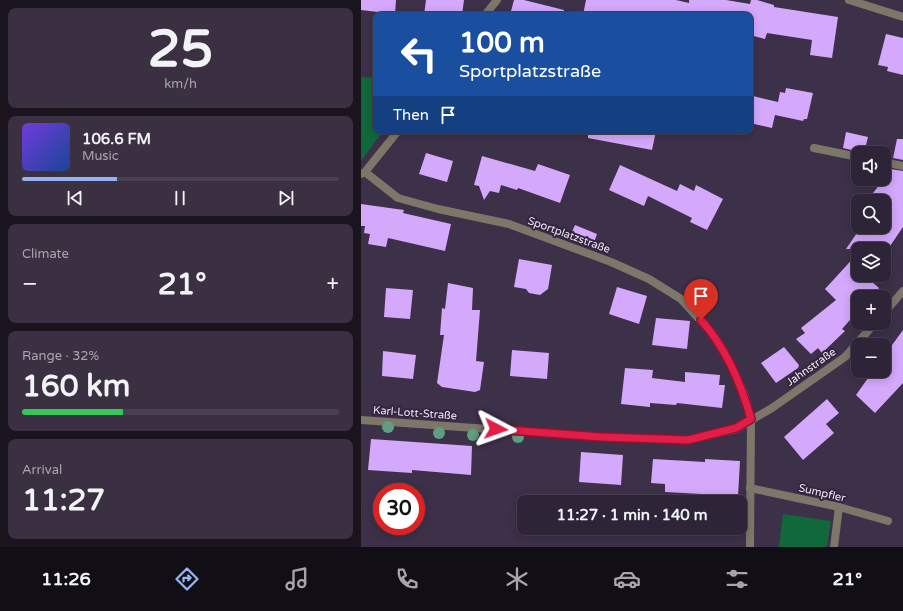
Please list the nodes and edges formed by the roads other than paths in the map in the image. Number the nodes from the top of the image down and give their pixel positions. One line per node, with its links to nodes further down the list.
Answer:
1 (497, 0): 3 (street)
2 (849, 0): 4 (street)
3 (487, 12)
4 (903, 17)
5 (396, 134): 10 (street, Sportplatzstraße)
6 (814, 148): 7 (street)
7 (851, 156)
8 (891, 163): 9 (street)
9 (903, 166)
10 (363, 173): 14 (street, Sportplatzstraße)
11 (903, 291): 12 (street)
12 (891, 305)
13 (869, 330): 14 (street, Jahnstraße)
14 (751, 419): 15 (street, Karl-Lott-Straße); 16 (street)
15 (361, 420)
16 (750, 488): 17 (street, Sumpfler); 19 (street)
17 (839, 507): 18 (street, Sumpfler); 20 (street)
18 (888, 521)
19 (750, 547)
20 (834, 547)

